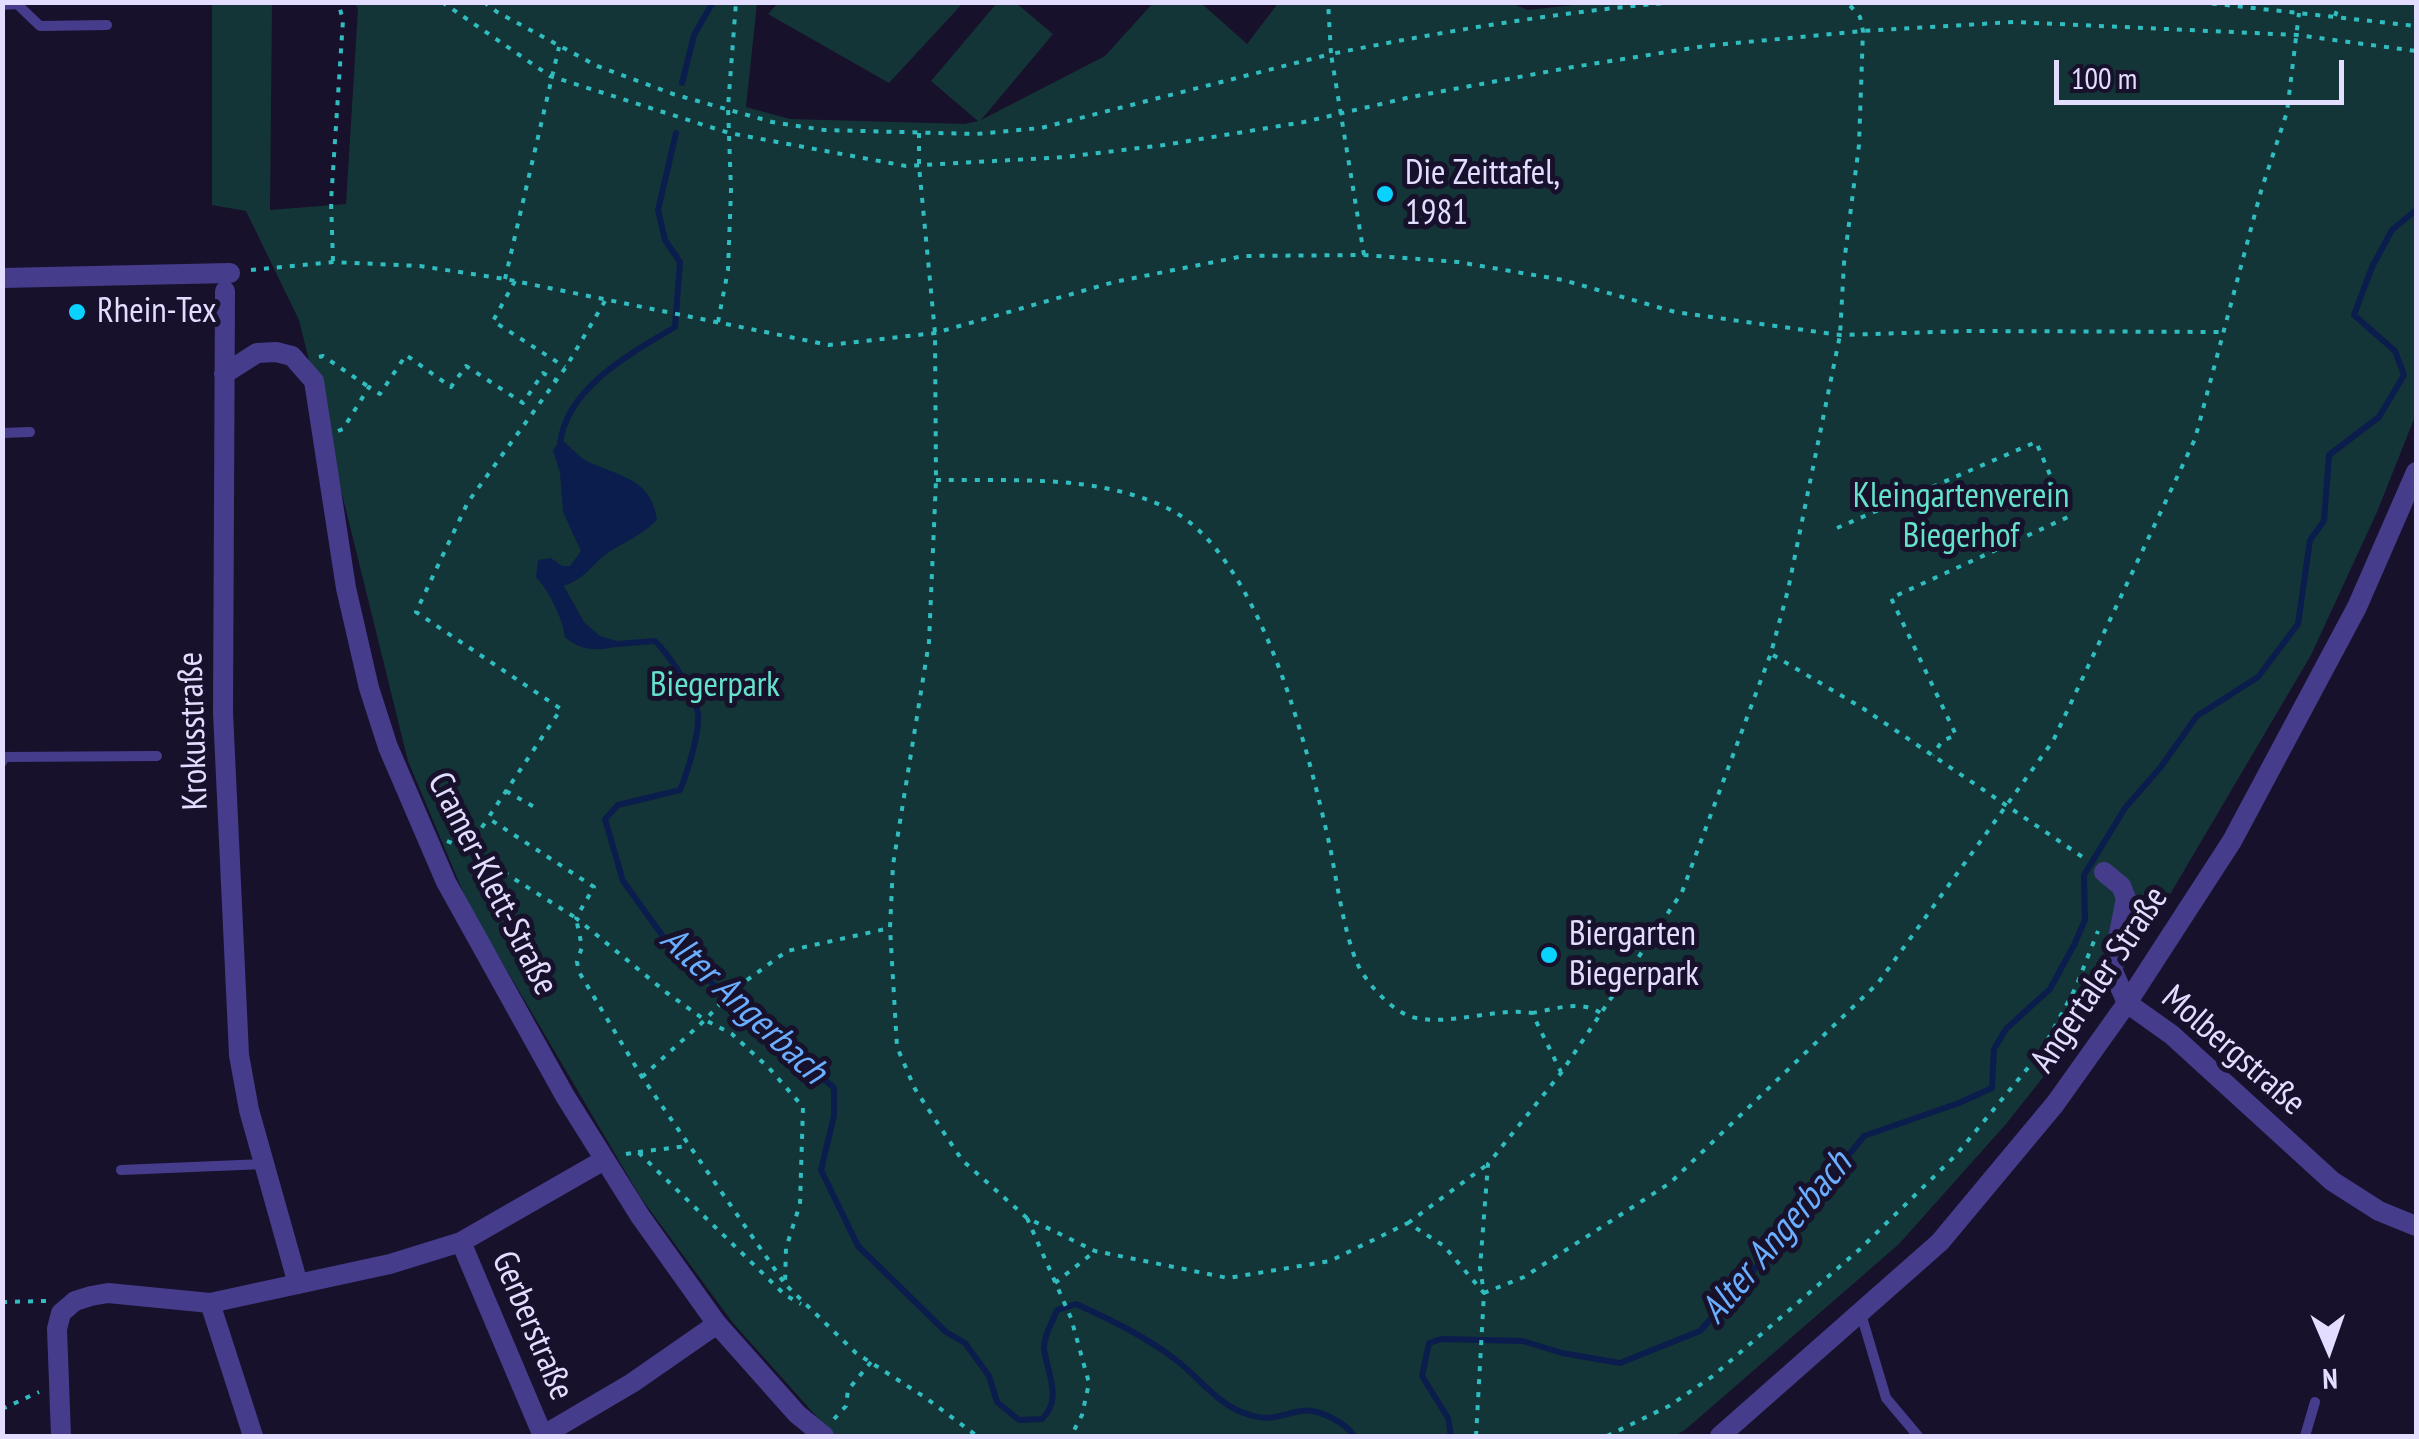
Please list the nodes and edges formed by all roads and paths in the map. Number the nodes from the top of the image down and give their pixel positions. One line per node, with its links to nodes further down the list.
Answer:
1 (338, 2): 27 (path)
2 (442, 2): 20 (path)
3 (484, 2): 17 (path)
4 (736, 2): 21 (path)
5 (1328, 2): 19 (path)
6 (1675, 2): 19 (path)
7 (1847, 2): 15 (path)
8 (2199, 2): 11 (path)
9 (2340, 2): 12 (path)
10 (2, 5): 13 (lane)
11 (2299, 13): 12 (path); 16 (path)
12 (2334, 16): 14 (path)
13 (107, 25)
14 (2416, 26)
15 (1863, 32): 16 (path); 22 (path); 36 (path)
16 (2297, 35): 18 (path); 34 (path)
17 (559, 47): 20 (path); 21 (path)
18 (2416, 51)
19 (1331, 54): 22 (path); 24 (path)
20 (550, 76): 23 (path); 29 (path)
21 (728, 107): 23 (path); 24 (path)
22 (1342, 112): 25 (path); 26 (path)
23 (729, 132): 25 (path); 33 (path)
24 (919, 133): 25 (path)
25 (918, 166): 35 (path)
26 (1364, 255): 35 (path); 36 (path)
27 (333, 262): 29 (path); 31 (path)
28 (2, 278): 31 (street)
29 (505, 279): 30 (path)
30 (514, 281): 32 (path); 38 (path)
31 (228, 282): 39 (street, Krokusstraße)
32 (605, 301): 33 (path); 38 (path)
33 (718, 322): 35 (path)
34 (2224, 332): 36 (path); 53 (path)
35 (935, 334): 46 (path)
36 (1840, 335): 48 (path)
37 (300, 364): 39 (street); 41 (path); 44 (street, Cramer-Klett-Straße)
38 (566, 367): 40 (path)
39 (224, 374): 70 (street, Krokusstraße)
40 (556, 381): 41 (path); 52 (path)
41 (369, 388): 44 (path)
42 (2, 432): 43 (lane)
43 (30, 432)
44 (324, 436): 69 (street, Cramer-Klett-Straße)
45 (2416, 472): 61 (street, Angertaler Straße)
46 (936, 480): 60 (path); 62 (path)
47 (1836, 528): 49 (path)
48 (1771, 654): 49 (path); 63 (path)
49 (1932, 755): 53 (path)
50 (157, 756): 51 (lane)
51 (2, 762)
52 (506, 791): 54 (path); 55 (path)
53 (2009, 806): 56 (path); 81 (path)
54 (536, 808)
55 (488, 818): 59 (path); 59 (path)
56 (2079, 854)
57 (2104, 872): 61 (street, Molbergstraße)
58 (2106, 916): 100 (path)
59 (576, 918): 64 (path); 66 (path)
60 (890, 928): 64 (path); 73 (path)
61 (2127, 1003): 75 (street, Molbergstraße); 86 (street, Angertaler Straße)
62 (1532, 1013): 63 (path); 65 (path)
63 (1602, 1014): 65 (path)
64 (705, 1020): 66 (path); 79 (path)
65 (1562, 1074): 71 (path)
66 (642, 1077): 67 (path)
67 (688, 1146): 68 (path); 79 (path)
68 (638, 1152): 69 (path); 85 (path)
69 (604, 1160): 76 (street); 87 (street, Cramer-Klett-Straße)
70 (266, 1164): 72 (lane); 78 (street, Krokusstraße)
71 (1488, 1164): 74 (path); 81 (path)
72 (121, 1170)
73 (1027, 1218): 77 (path); 80 (path)
74 (1408, 1223): 77 (path); 81 (path)
75 (2416, 1226)
76 (461, 1242): 78 (street); 96 (street, Gerberstraße)
77 (1095, 1251): 80 (path)
78 (298, 1284): 84 (street)
79 (785, 1284): 85 (path)
80 (1055, 1284): 98 (path)
81 (1484, 1293): 99 (path)
82 (76, 1301): 83 (path); 84 (street); 89 (street)
83 (2, 1302)
84 (210, 1302): 95 (street)
85 (806, 1306): 88 (path)
86 (1860, 1314): 92 (street, Angertaler Straße); 102 (lane)
87 (716, 1324): 93 (street, Cramer-Klett-Straße); 96 (street)
88 (871, 1362): 93 (path); 97 (path)
89 (57, 1383): 91 (path); 94 (street)
90 (2315, 1402): 103 (lane)
91 (2, 1409)
92 (1741, 1426): 101 (street, Angertaler Straße)
93 (824, 1428)
94 (60, 1436)
95 (253, 1436)
96 (542, 1436)
97 (977, 1436)
98 (1071, 1436)
99 (1476, 1436)
100 (1607, 1436)
101 (1720, 1436)
102 (1918, 1436)
103 (2305, 1436)

